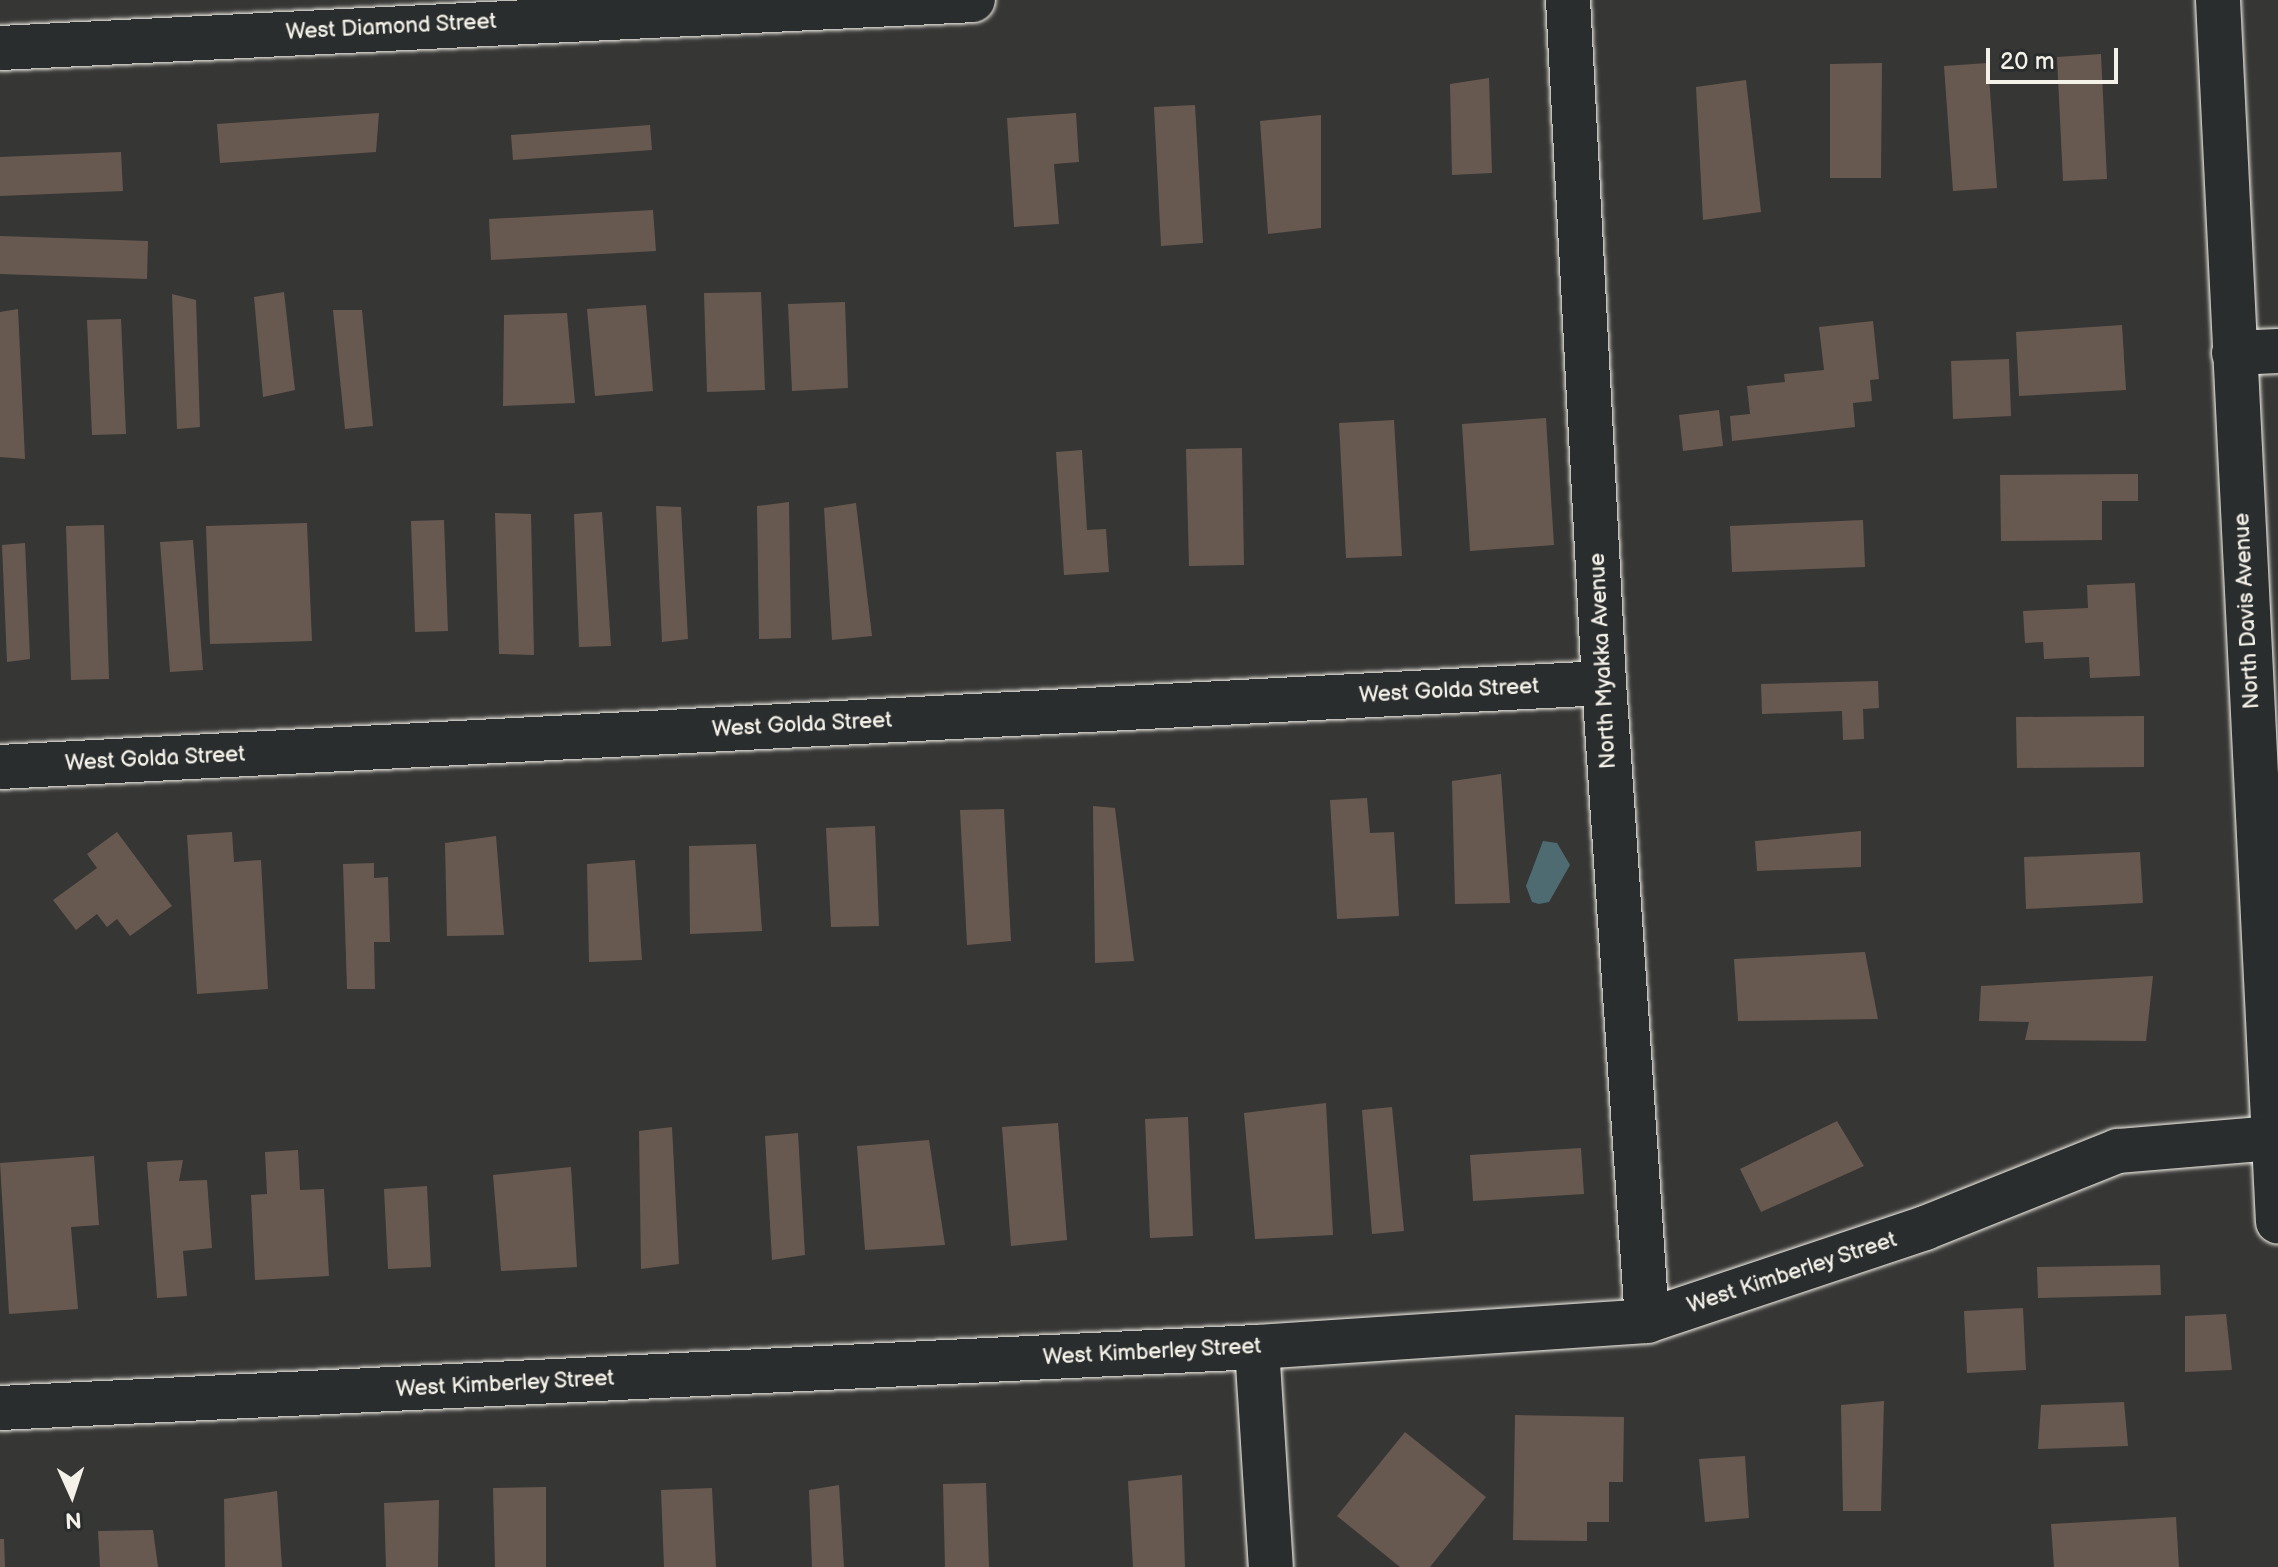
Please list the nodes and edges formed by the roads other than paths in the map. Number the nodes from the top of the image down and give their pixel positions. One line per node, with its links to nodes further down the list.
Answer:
1 (973, 0): 4 (street, West Diamond Street)
2 (1568, 0): 9 (street, North Myakka Avenue)
3 (2218, 0): 8 (street, North Davis Avenue)
4 (884, 3): 5 (street, West Diamond Street)
5 (407, 13): 6 (street, West Diamond Street)
6 (0, 48)
7 (2278, 351): 8 (street)
8 (2234, 353): 11 (street, North Davis Avenue)
9 (1604, 683): 10 (street, West Golda Street); 14 (street, North Myakka Avenue)
10 (0, 767)
11 (2271, 933): 12 (street, North Davis Avenue)
12 (2274, 1138): 13 (street, North Davis Avenue); 14 (street, West Kimberley Street)
13 (2278, 1222)
14 (1647, 1321): 15 (street, West Kimberley Street)
15 (1257, 1347): 16 (street, West Kimberley Street); 17 (street)
16 (0, 1408)
17 (1271, 1567)

